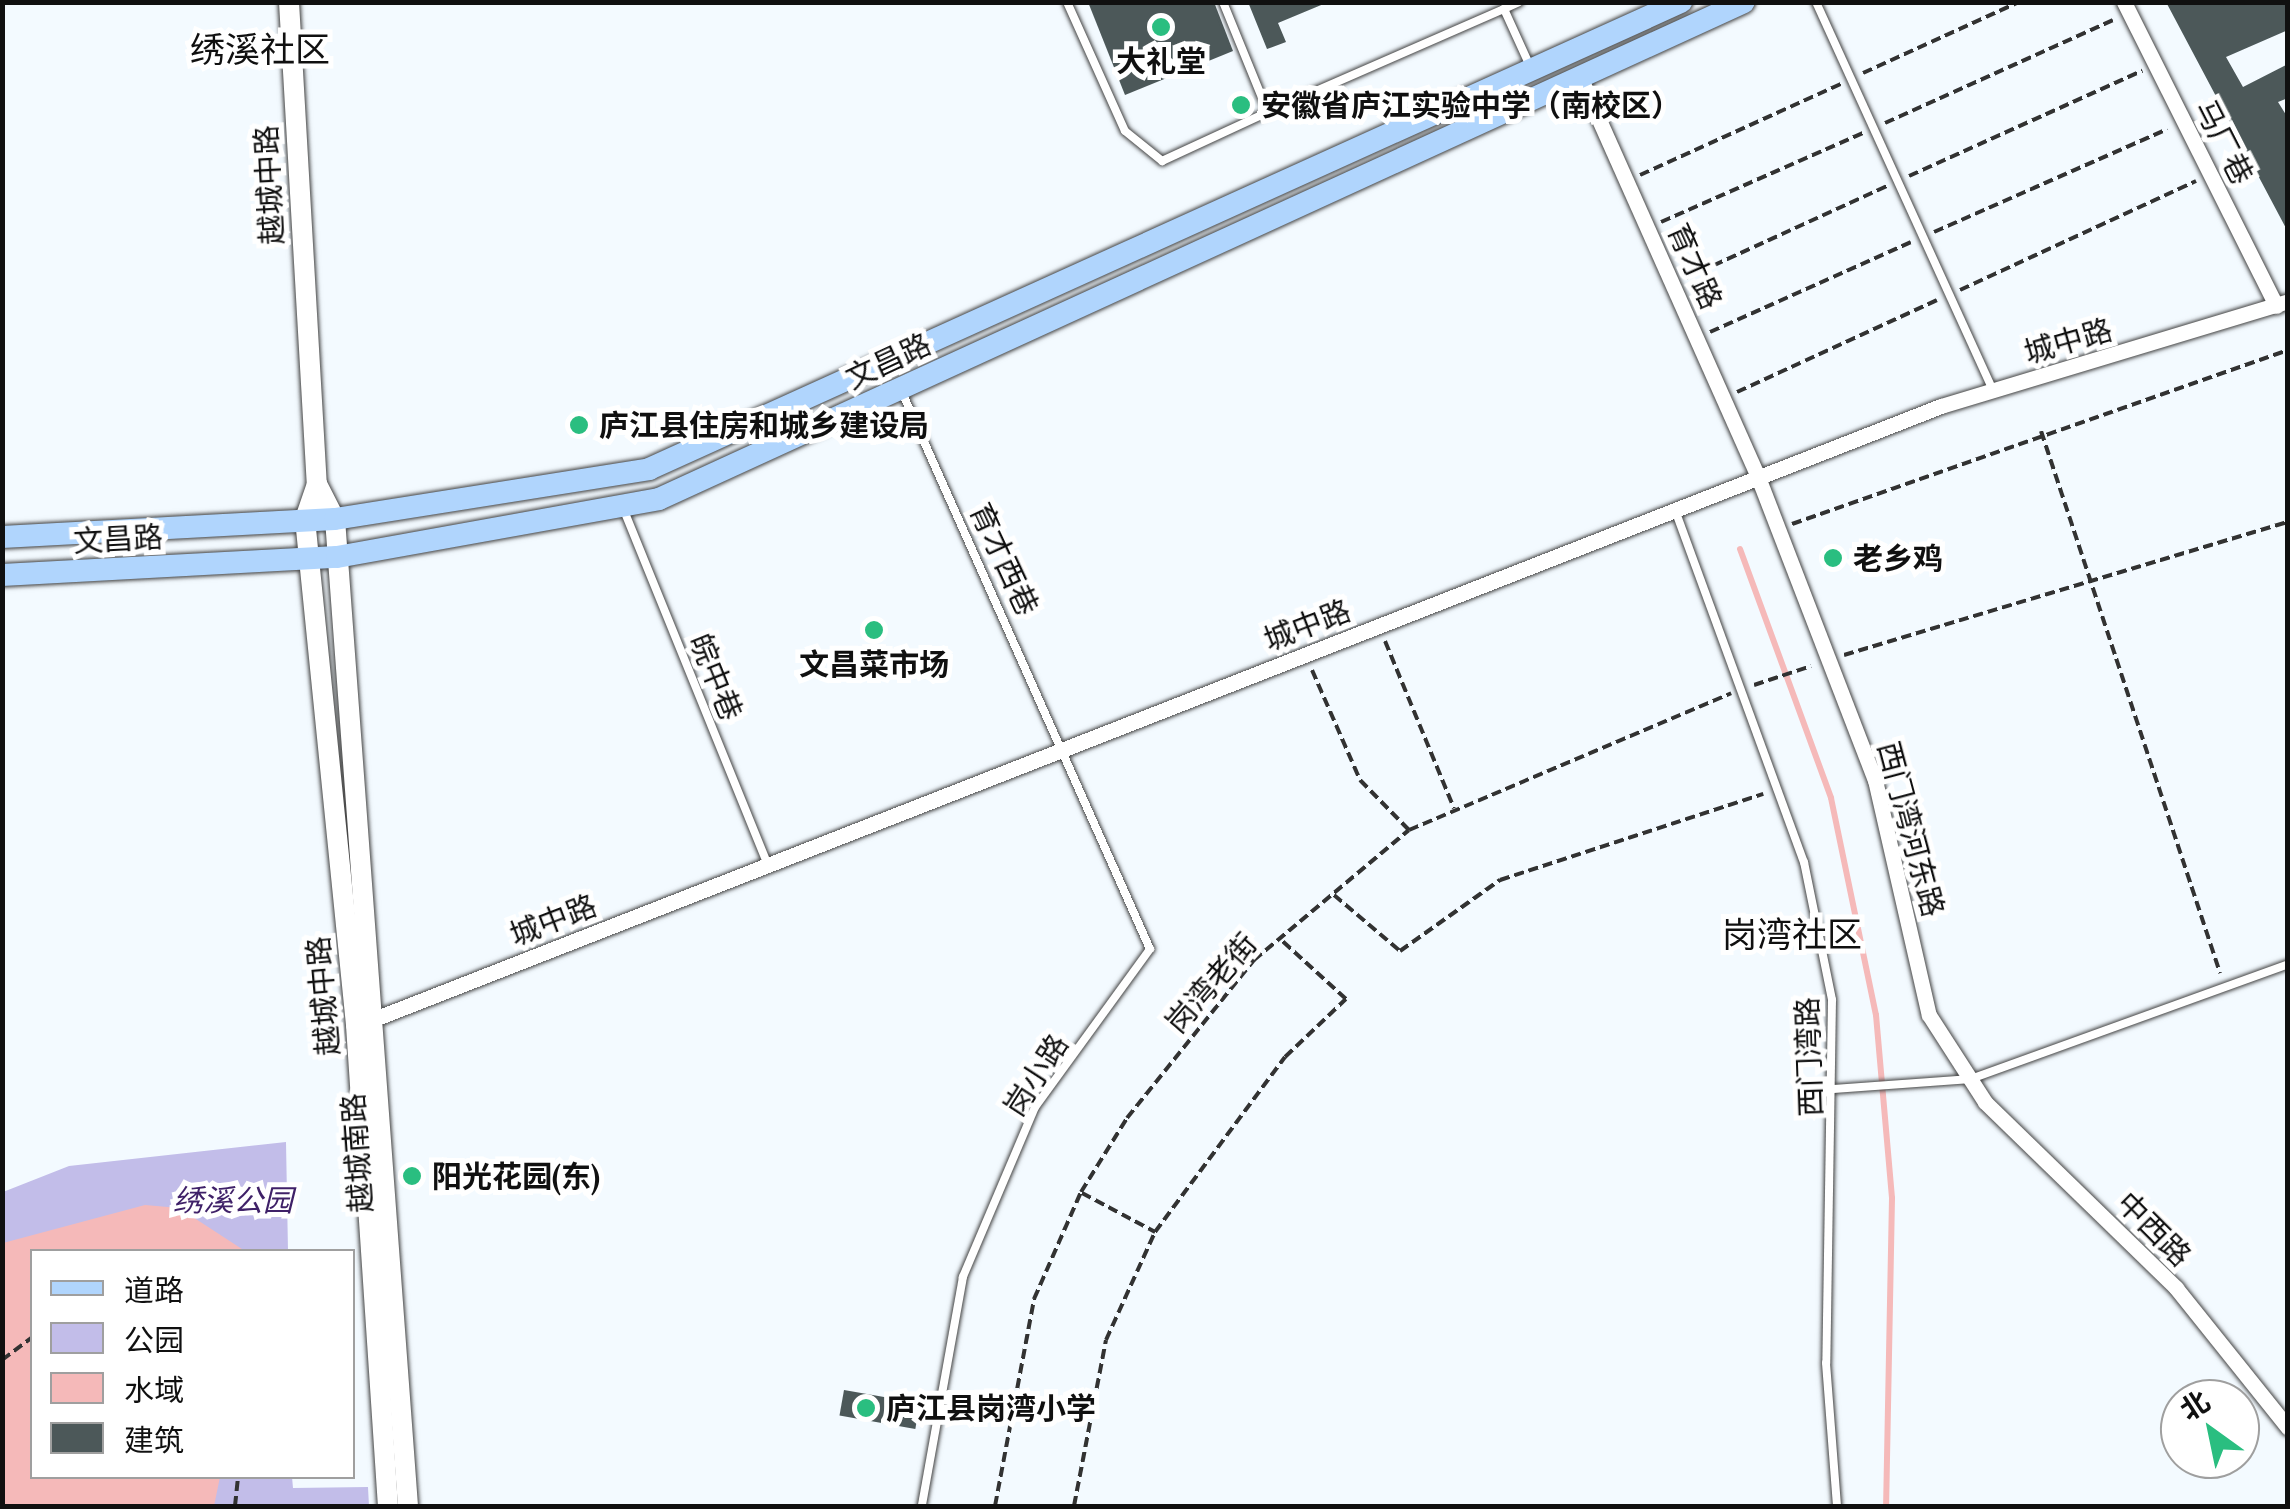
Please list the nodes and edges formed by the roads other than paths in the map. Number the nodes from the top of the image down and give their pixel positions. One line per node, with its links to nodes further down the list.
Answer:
1 (289, 2): 17 (street, 越城中路)
2 (1067, 2): 12 (lane)
3 (1223, 2): 12 (lane)
4 (1519, 2): 9 (lane)
5 (1681, 2): 10 (main road, 文昌路)
6 (1744, 2): 11 (main road, 文昌路)
7 (1816, 2): 15 (lane)
8 (2126, 8): 13 (street, 马厂巷)
9 (1504, 9): 10 (lane); 12 (lane)
10 (1531, 70): 20 (main road, 文昌路)
11 (1580, 77): 14 (main road, 文昌路); 16 (street, 育才路)
12 (1268, 112)
13 (2282, 304): 15 (street, 城中路)
14 (900, 388): 18 (main road, 文昌路); 26 (lane, 育才西巷)
15 (1993, 391): 16 (street, 城中路)
16 (1758, 478): 19 (street, 城中路); 31 (street, 西门湾河东路)
17 (317, 484): 20 (street, 越城中路); 21 (street, 越城中路)
18 (622, 505): 23 (main road, 文昌路); 27 (lane, 皖中巷)
19 (1675, 510): 26 (street, 城中路); 32 (lane, 西门湾路)
20 (335, 518): 21 (main road, 文昌路); 23 (street, 越城中路)
21 (305, 519): 22 (main road, 文昌路); 24 (street, 越城中路)
22 (2, 537)
23 (337, 557): 24 (main road, 文昌路); 29 (street, 越城南路)
24 (310, 560): 25 (main road, 文昌路); 30 (street, 越城中路)
25 (2, 575)
26 (1066, 748): 27 (street, 城中路); 36 (lane, 岗小路)
27 (768, 865): 29 (street, 城中路)
28 (2288, 964): 31 (lane)
29 (378, 1018): 30 (street, 城中路); 35 (street, 越城南路)
30 (356, 1026): 34 (street, 越城中路)
31 (1971, 1080): 32 (lane); 33 (street, 中西路)
32 (1834, 1089): 37 (lane, 西门湾路)
33 (2288, 1428)
34 (388, 1506)
35 (408, 1506)
36 (922, 1506)
37 (1837, 1506)

